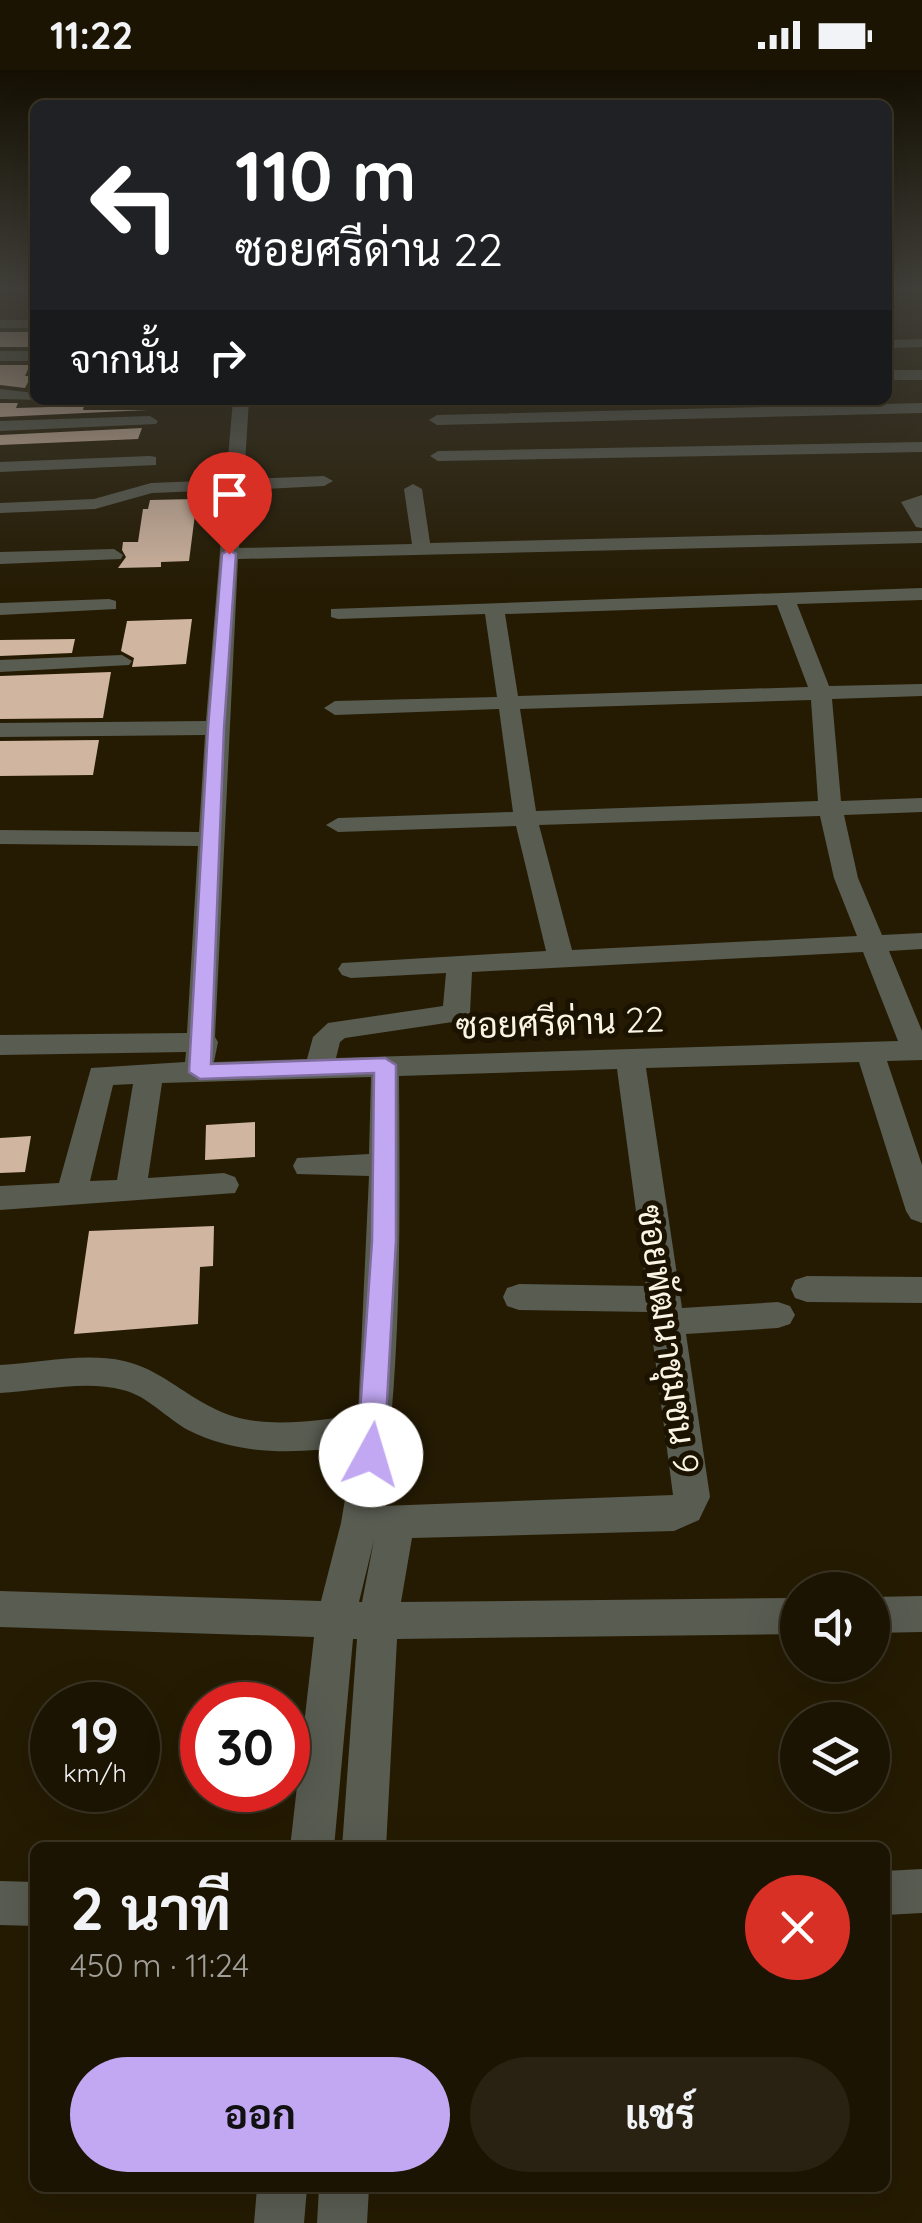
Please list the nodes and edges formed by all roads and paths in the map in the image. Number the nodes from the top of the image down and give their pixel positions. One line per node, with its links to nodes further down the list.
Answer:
1 (0, 394): 2 (street)
2 (30, 397)
3 (240, 405): 17 (street)
4 (837, 405): 5 (street); 6 (street)
5 (575, 408): 7 (street)
6 (922, 408)
7 (485, 418): 8 (street); 12 (street)
8 (437, 420)
9 (150, 421): 10 (street)
10 (0, 426)
11 (922, 447): 12 (street)
12 (493, 455): 13 (street)
13 (438, 456)
14 (150, 461): 19 (street)
15 (0, 467): 19 (street)
16 (324, 482): 17 (street)
17 (234, 484): 19 (street); 24 (street)
18 (413, 489): 23 (street)
19 (14, 497)
20 (922, 500): 21 (street)
21 (922, 523)
22 (922, 537): 23 (street)
23 (422, 550): 24 (street)
24 (229, 554): 39 (street)
25 (114, 555): 26 (street)
26 (0, 558)
27 (922, 594): 28 (street)
28 (786, 600): 31 (street); 36 (street)
29 (109, 604): 30 (street)
30 (0, 608)
31 (494, 608): 32 (street); 37 (street)
32 (338, 612)
33 (122, 661): 34 (street)
34 (0, 666)
35 (922, 690): 36 (street)
36 (820, 692): 37 (street); 42 (street)
37 (508, 704): 38 (street); 43 (street)
38 (335, 708)
39 (216, 728): 40 (street); 46 (street)
40 (0, 730)
41 (922, 805): 42 (street)
42 (830, 806): 43 (street); 48 (street)
43 (526, 820): 44 (street); 49 (street)
44 (338, 825)
45 (0, 837): 46 (street)
46 (213, 839): 52 (street)
47 (922, 941): 48 (street)
48 (874, 942): 49 (street); 54 (street)
49 (560, 956): 50 (street)
50 (351, 968)
51 (460, 973): 58 (street)
52 (204, 1042): 53 (street); 60 (street)
53 (0, 1045)
54 (919, 1050): 55 (street, ซอยศรีด่าน 22)
55 (870, 1052): 56 (street, ซอยศรีด่าน 22); 67 (street)
56 (630, 1058): 57 (street, ซอยศรีด่าน 22); 71 (street, ซอยพัฒนาชุมชน 9)
57 (385, 1065): 58 (street, ซอยศรีด่าน 22); 61 (street)
58 (319, 1068): 60 (street, ซอยศรีด่าน 22)
59 (150, 1072): 60 (street, ซอยศรีด่าน 22); 64 (street); 65 (street, ซอยศรีด่าน 22)
60 (200, 1072)
61 (384, 1165): 62 (street); 74 (street)
62 (308, 1166)
63 (224, 1185): 64 (street)
64 (131, 1190): 65 (street)
65 (72, 1194): 66 (street)
66 (0, 1198)
67 (922, 1212)
68 (807, 1288): 69 (street)
69 (922, 1290)
70 (519, 1296): 71 (street)
71 (665, 1311): 72 (street); 75 (street, ซอยพัฒนาชุมชน 9)
72 (778, 1315)
73 (0, 1379): 74 (street)
74 (375, 1428): 75 (street)
75 (378, 1524): 80 (street); 81 (street)
76 (0, 1609): 80 (street)
77 (890, 1614): 78 (street)
78 (922, 1614)
79 (780, 1616): 81 (street)
80 (336, 1620): 81 (street); 82 (street)
81 (378, 1621): 83 (street)
82 (313, 1842)
83 (364, 1842)
84 (922, 1891): 85 (street)
85 (890, 1893)
86 (0, 1903): 87 (street)
87 (30, 1904)
88 (282, 2192): 90 (street)
89 (344, 2192): 91 (street)
90 (280, 2223)
91 (342, 2223)

